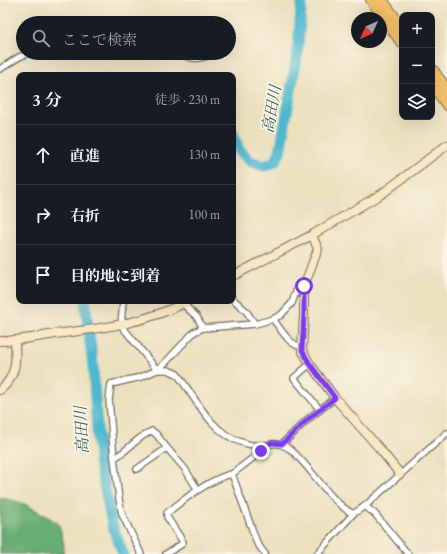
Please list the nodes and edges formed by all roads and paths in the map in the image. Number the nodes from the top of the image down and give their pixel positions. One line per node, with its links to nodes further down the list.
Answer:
1 (371, 0): 4 (highway)
2 (382, 0): 3 (highway)
3 (399, 24)
4 (399, 39)
5 (16, 59): 6 (street)
6 (0, 69)
7 (435, 73): 9 (highway)
8 (435, 88): 10 (highway)
9 (447, 90)
10 (447, 105)
11 (447, 145): 12 (street)
12 (312, 235): 13 (street); 14 (street)
13 (236, 274)
14 (304, 286): 19 (street); 25 (street)
15 (236, 302): 20 (street)
16 (123, 304): 21 (street)
17 (181, 304): 21 (street)
18 (187, 304): 22 (street)
19 (273, 319): 20 (street); 25 (street)
20 (255, 324): 22 (street)
21 (121, 325): 24 (street); 27 (street)
22 (203, 328): 27 (street)
23 (0, 341): 24 (street)
24 (15, 341): 28 (street)
25 (302, 346): 26 (street)
26 (310, 364): 29 (street); 30 (street)
27 (157, 370): 33 (street); 35 (street)
28 (0, 390)
29 (335, 398): 30 (street); 38 (street)
30 (320, 410): 32 (street)
31 (447, 433): 38 (street)
32 (282, 444): 33 (street); 41 (street)
33 (262, 446): 37 (street)
34 (167, 448): 35 (street); 36 (street); 39 (street)
35 (114, 458): 42 (street)
36 (137, 469)
37 (232, 474): 39 (street); 44 (street)
38 (400, 474): 40 (street)
39 (198, 490): 43 (street)
40 (365, 506): 41 (street); 46 (street)
41 (353, 514): 45 (street)
42 (141, 554)
43 (166, 554)
44 (265, 554)
45 (317, 554)
46 (408, 554)

